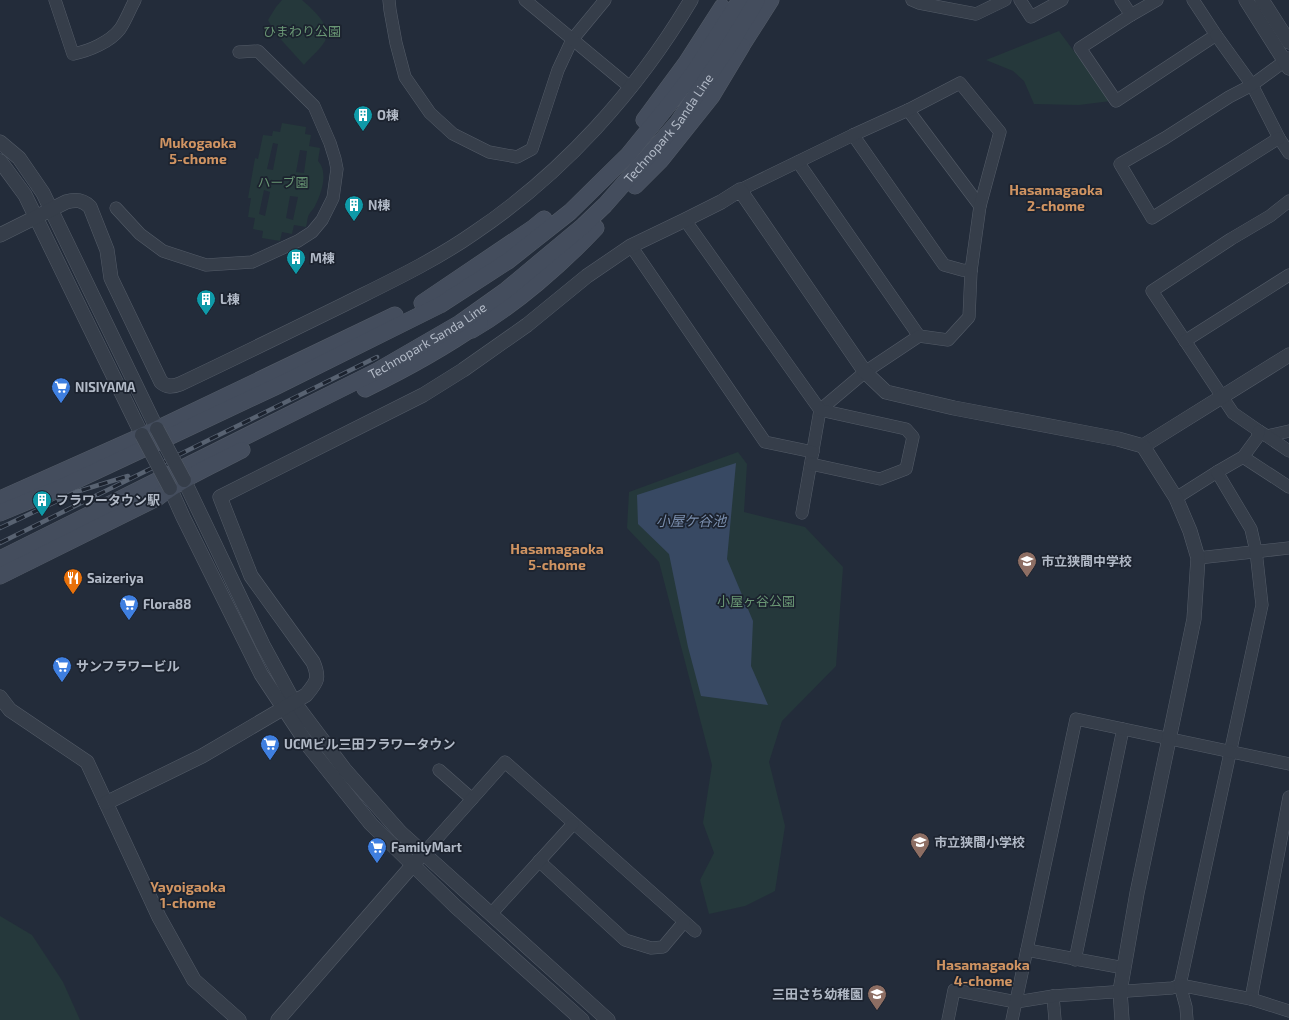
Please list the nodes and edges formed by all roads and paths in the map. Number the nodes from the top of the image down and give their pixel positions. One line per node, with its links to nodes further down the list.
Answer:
1 (55, 0): 2 (street)
2 (135, 0)
3 (389, 0): 22 (street)
4 (525, 0): 22 (street)
5 (605, 0): 22 (street)
6 (691, 0): 29 (street)
7 (740, 0): 27 (main road, Technopark Sanda Line)
8 (757, 0): 31 (main road, Technopark Sanda Line)
9 (771, 0): 24 (main road)
10 (912, 0): 11 (street)
11 (1005, 0)
12 (1020, 0): 13 (street)
13 (1062, 0)
14 (1121, 0): 20 (street)
15 (1157, 0): 20 (street)
16 (1193, 0): 21 (street)
17 (1246, 0): 26 (street)
18 (1262, 0): 23 (street)
19 (724, 4): 27 (main road); 51 (main road)
20 (1131, 15): 21 (street)
21 (1216, 36): 28 (street)
22 (572, 40): 29 (street)
23 (1289, 42)
24 (742, 46): 31 (main road); 52 (main road)
25 (239, 52): 41 (street)
26 (1288, 62): 28 (street)
27 (694, 72): 48 (main road, Technopark Sanda Line)
28 (1252, 85): 33 (street); 33 (street)
29 (630, 88): 42 (street)
30 (908, 110): 32 (street); 40 (street); 40 (street)
31 (678, 122): 45 (main road, Technopark Sanda Line)
32 (853, 135): 37 (street); 49 (street)
33 (1279, 138): 35 (street)
34 (0, 142): 42 (street)
35 (1289, 153)
36 (0, 161): 43 (street)
37 (798, 162): 38 (street); 53 (street)
38 (740, 190): 44 (street); 56 (street)
39 (1289, 201): 54 (street)
40 (980, 206): 49 (street)
41 (116, 208)
42 (51, 209): 43 (street); 59 (street)
43 (36, 217): 46 (street); 62 (street)
44 (685, 220): 47 (street); 58 (street)
45 (582, 226): 52 (main road); 79 (main road, Technopark Sanda Line)
46 (0, 235)
47 (630, 246): 65 (street); 82 (street)
48 (508, 261): 51 (main road); 74 (main road, Technopark Sanda Line)
49 (971, 271): 53 (street)
50 (1289, 275): 54 (street)
51 (422, 303): 59 (main road)
52 (461, 336): 69 (main road)
53 (919, 336): 56 (street)
54 (1185, 342): 57 (street)
55 (1289, 355): 57 (street)
56 (865, 372): 58 (street); 63 (street)
57 (1223, 396): 61 (street); 63 (street)
58 (820, 410): 65 (street); 67 (street)
59 (157, 428): 62 (main road); 69 (street, bridge)
60 (1289, 430): 61 (street)
61 (1263, 434): 64 (street); 66 (street)
62 (142, 435): 71 (street, bridge); 73 (main road)
63 (1143, 446): 72 (street)
64 (1289, 451)
65 (813, 452): 67 (street)
66 (1242, 457): 68 (street); 70 (street)
67 (811, 464): 75 (street)
68 (1217, 472): 72 (street); 77 (street)
69 (184, 480): 71 (main road); 82 (street)
70 (1289, 487)
71 (170, 488): 80 (main road); 82 (street)
72 (1176, 498): 78 (street)
73 (0, 499)
74 (0, 513)
75 (802, 513)
76 (1289, 548): 77 (street)
77 (1256, 552): 78 (street); 85 (street)
78 (1198, 558): 84 (street)
79 (0, 559)
80 (0, 576)
81 (0, 697): 90 (street)
82 (289, 705): 90 (street); 92 (street); 94 (street)
83 (1123, 729): 84 (street); 98 (street); 99 (street)
84 (1170, 738): 85 (street); 100 (street)
85 (1230, 752): 86 (street); 101 (street)
86 (1289, 764)
87 (439, 770): 89 (street)
88 (1289, 797): 104 (street)
89 (472, 799): 91 (street); 92 (street)
90 (106, 803): 107 (street)
91 (573, 824): 93 (street); 96 (street)
92 (424, 853): 94 (street); 95 (street)
93 (539, 861): 95 (street); 96 (street)
94 (412, 865): 108 (street); 109 (street)
95 (491, 914): 110 (street)
96 (684, 922): 97 (street)
97 (695, 931)
98 (1027, 950): 99 (street); 105 (street)
99 (1076, 960): 100 (street)
100 (1124, 968): 102 (street)
101 (1180, 985): 102 (street); 104 (street); 115 (street)
102 (1120, 991): 103 (street); 114 (street)
103 (1053, 996): 105 (street); 113 (street)
104 (1250, 999): 106 (street)
105 (1016, 1002): 111 (street); 112 (street)
106 (1289, 1011)
107 (239, 1020)
108 (278, 1020)
109 (582, 1020)
110 (608, 1020)
111 (948, 1020)
112 (1012, 1020)
113 (1054, 1020)
114 (1122, 1020)
115 (1187, 1020)

